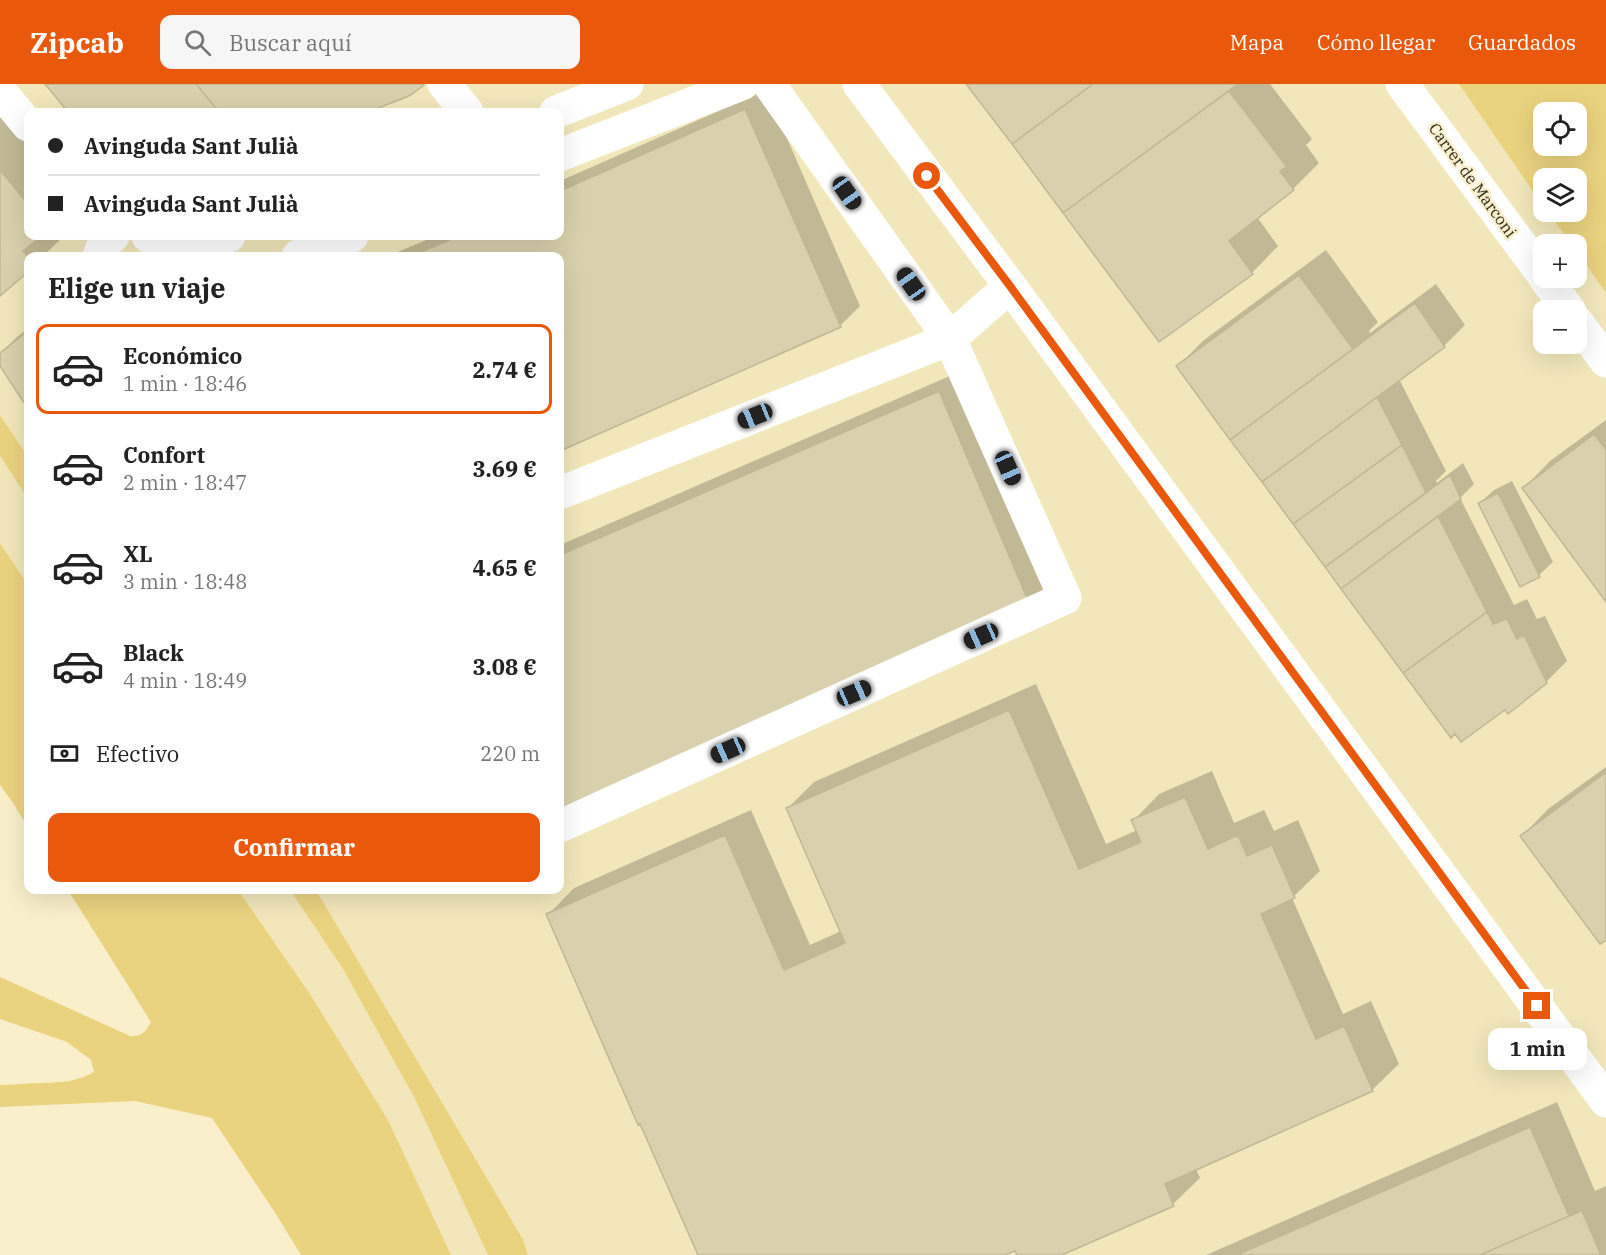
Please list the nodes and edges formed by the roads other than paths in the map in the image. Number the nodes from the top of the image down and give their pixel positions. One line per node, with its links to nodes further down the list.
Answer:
1 (444, 84): 8 (street)
2 (627, 84): 9 (street)
3 (742, 84): 11 (street)
4 (769, 84): 21 (street)
5 (859, 84): 17 (street)
6 (1402, 84): 16 (street, Carrer de Marconi)
7 (0, 91): 10 (street)
8 (465, 108)
9 (564, 109)
10 (24, 120)
11 (564, 153)
12 (218, 240): 14 (street)
13 (341, 240): 15 (street)
14 (183, 252)
15 (309, 252)
16 (1533, 262)
17 (1010, 286): 21 (street); 25 (street)
18 (1552, 288): 19 (street, Carrer de Marconi)
19 (1561, 300)
20 (1587, 336): 22 (street)
21 (950, 339): 23 (street); 24 (street)
22 (1606, 361)
23 (564, 491)
24 (564, 824)
25 (1606, 1101)

